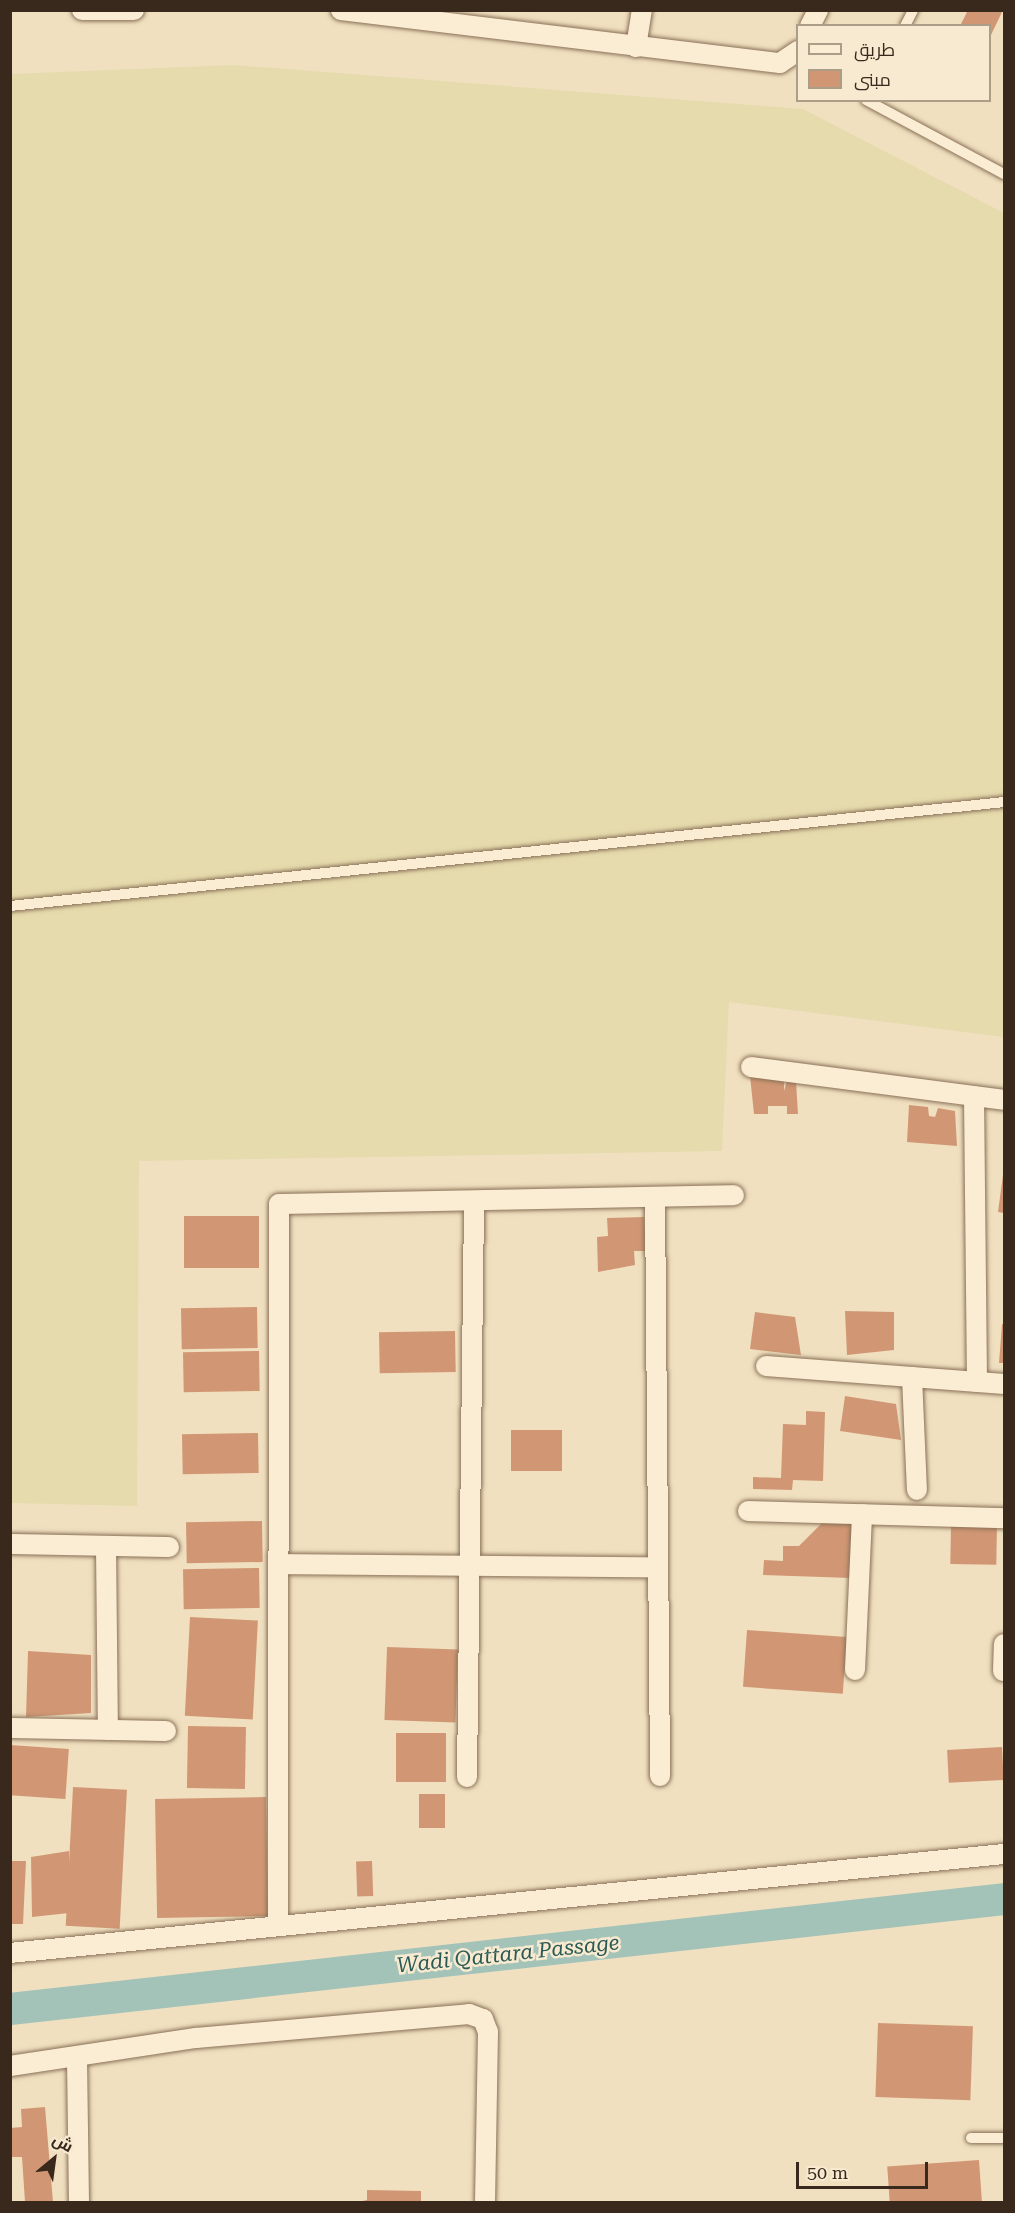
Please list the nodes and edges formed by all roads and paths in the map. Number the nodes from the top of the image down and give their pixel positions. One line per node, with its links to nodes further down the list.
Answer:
1 (82, 10): 2 (street)
2 (134, 10)
3 (341, 10): 9 (street)
4 (642, 10): 9 (street)
5 (818, 10): 7 (street)
6 (913, 10): 8 (lane)
7 (811, 24)
8 (906, 24)
9 (636, 47): 10 (street)
10 (796, 52)
11 (870, 102): 12 (lane)
12 (1005, 174)
13 (1005, 802): 14 (lane)
14 (10, 906)
15 (751, 1067): 16 (street)
16 (974, 1096): 17 (street); 23 (street)
17 (1005, 1100)
18 (734, 1195): 19 (street)
19 (655, 1198): 20 (street); 34 (street)
20 (474, 1201): 32 (street); 33 (street)
21 (765, 1366): 22 (street)
22 (912, 1377): 23 (street); 25 (street)
23 (977, 1382): 24 (street)
24 (1005, 1384)
25 (917, 1490)
26 (748, 1511): 27 (street)
27 (862, 1514): 28 (street); 36 (street)
28 (1005, 1518)
29 (10, 1544): 30 (street)
30 (106, 1546): 31 (street); 39 (street)
31 (169, 1547)
32 (279, 1564): 33 (street); 44 (street)
33 (473, 1566): 34 (street); 42 (street)
34 (657, 1567): 41 (street)
35 (1005, 1644): 37 (street)
36 (855, 1670)
37 (1003, 1671)
38 (10, 1728): 39 (street)
39 (108, 1730): 40 (street)
40 (166, 1731)
41 (660, 1776)
42 (467, 1777)
43 (1005, 1854): 44 (street)
44 (278, 1926): 45 (street)
45 (10, 1953)
46 (77, 2059): 47 (street); 50 (street); 51 (street)
47 (10, 2066)
48 (971, 2138): 49 (lane)
49 (1005, 2138)
50 (79, 2202)
51 (485, 2202)

